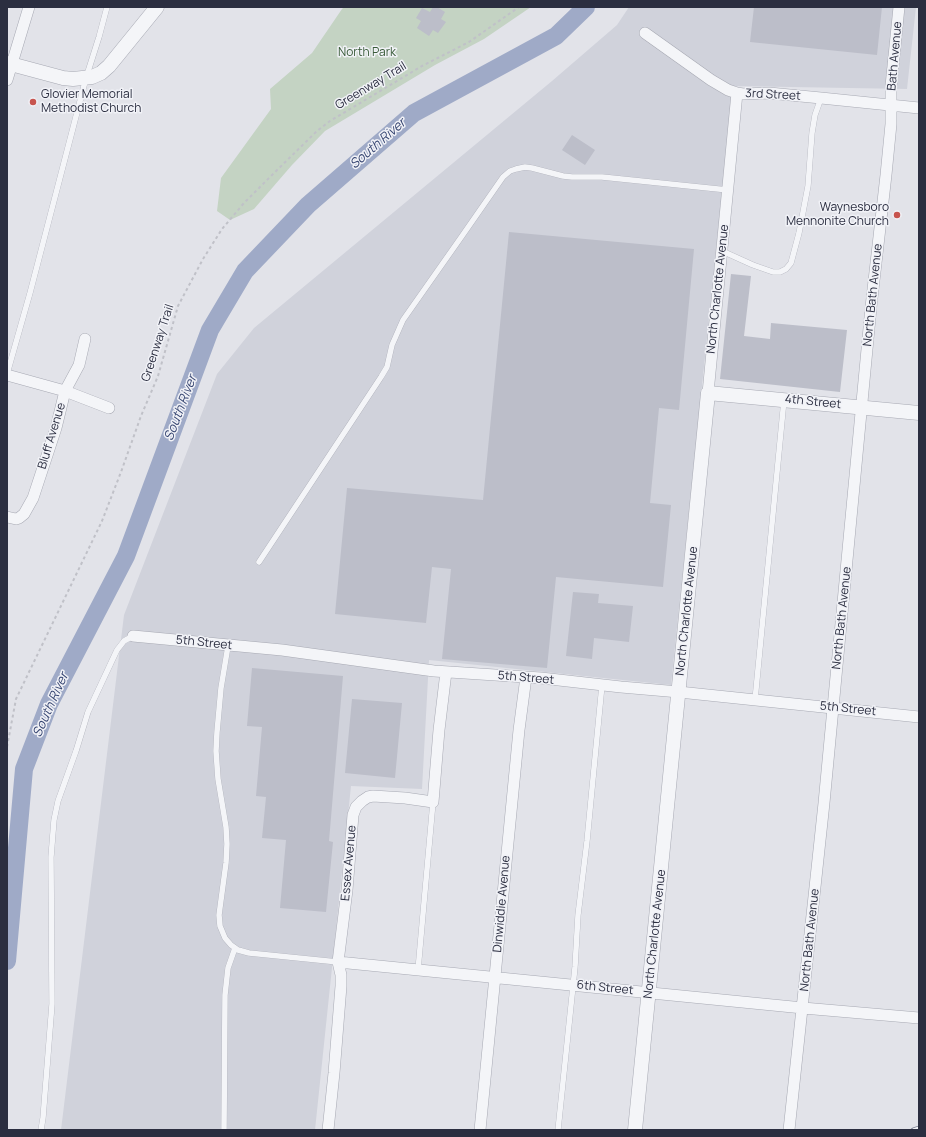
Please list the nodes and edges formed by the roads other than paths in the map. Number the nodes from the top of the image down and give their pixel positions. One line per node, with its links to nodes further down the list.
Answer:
1 (29, 7): 6 (street)
2 (107, 7): 7 (lane)
3 (157, 7): 7 (street)
4 (899, 7): 11 (street, Bath Avenue)
5 (645, 33): 9 (street, 3rd Street)
6 (9, 63): 7 (street); 8 (street)
7 (86, 78): 16 (lane)
8 (7, 80)
9 (737, 93): 10 (street, 3rd Street); 13 (street, North Charlotte Avenue)
10 (821, 98): 11 (street, 3rd Street); 14 (lane)
11 (891, 106): 12 (street, 3rd Street); 20 (street, North Bath Avenue)
12 (919, 108)
13 (728, 190): 14 (street, North Charlotte Avenue); 24 (lane)
14 (722, 251): 18 (street, North Charlotte Avenue)
15 (85, 339): 17 (street, Bluff Avenue)
16 (7, 375): 17 (street)
17 (65, 391): 21 (street); 23 (street, Bluff Avenue)
18 (708, 393): 19 (street, 4th Street); 30 (street, North Charlotte Avenue)
19 (784, 400): 20 (street, 4th Street); 31 (lane)
20 (862, 407): 22 (street, 4th Street); 32 (street, North Bath Avenue)
21 (109, 408)
22 (919, 413)
23 (7, 517)
24 (259, 562)
25 (133, 636): 26 (street, 5th Street); 43 (lane)
26 (228, 646): 27 (street, 5th Street); 35 (lane)
27 (446, 672): 28 (street, 5th Street); 34 (street)
28 (526, 677): 29 (street, 5th Street); 38 (street, Dinwiddie Avenue)
29 (602, 685): 30 (street, 5th Street); 39 (lane)
30 (679, 692): 31 (street, 5th Street); 40 (street, North Charlotte Avenue)
31 (755, 700): 32 (street, 5th Street)
32 (833, 707): 33 (street, 5th Street); 41 (street, North Bath Avenue)
33 (919, 717)
34 (433, 802): 36 (street, Essex Avenue); 37 (lane)
35 (235, 948): 36 (lane); 44 (lane)
36 (338, 962): 37 (street, 6th Street); 45 (street, Essex Avenue)
37 (418, 970): 38 (street, 6th Street)
38 (495, 977): 39 (street, 6th Street); 46 (street, Dinwiddie Avenue)
39 (573, 985): 40 (street, 6th Street); 47 (lane)
40 (649, 993): 41 (street, 6th Street); 48 (street, North Charlotte Avenue)
41 (803, 1008): 42 (street, 6th Street); 49 (street, North Bath Avenue)
42 (919, 1018)
43 (41, 1130)
44 (224, 1130)
45 (328, 1130)
46 (480, 1130)
47 (558, 1130)
48 (635, 1130)
49 (790, 1130)

